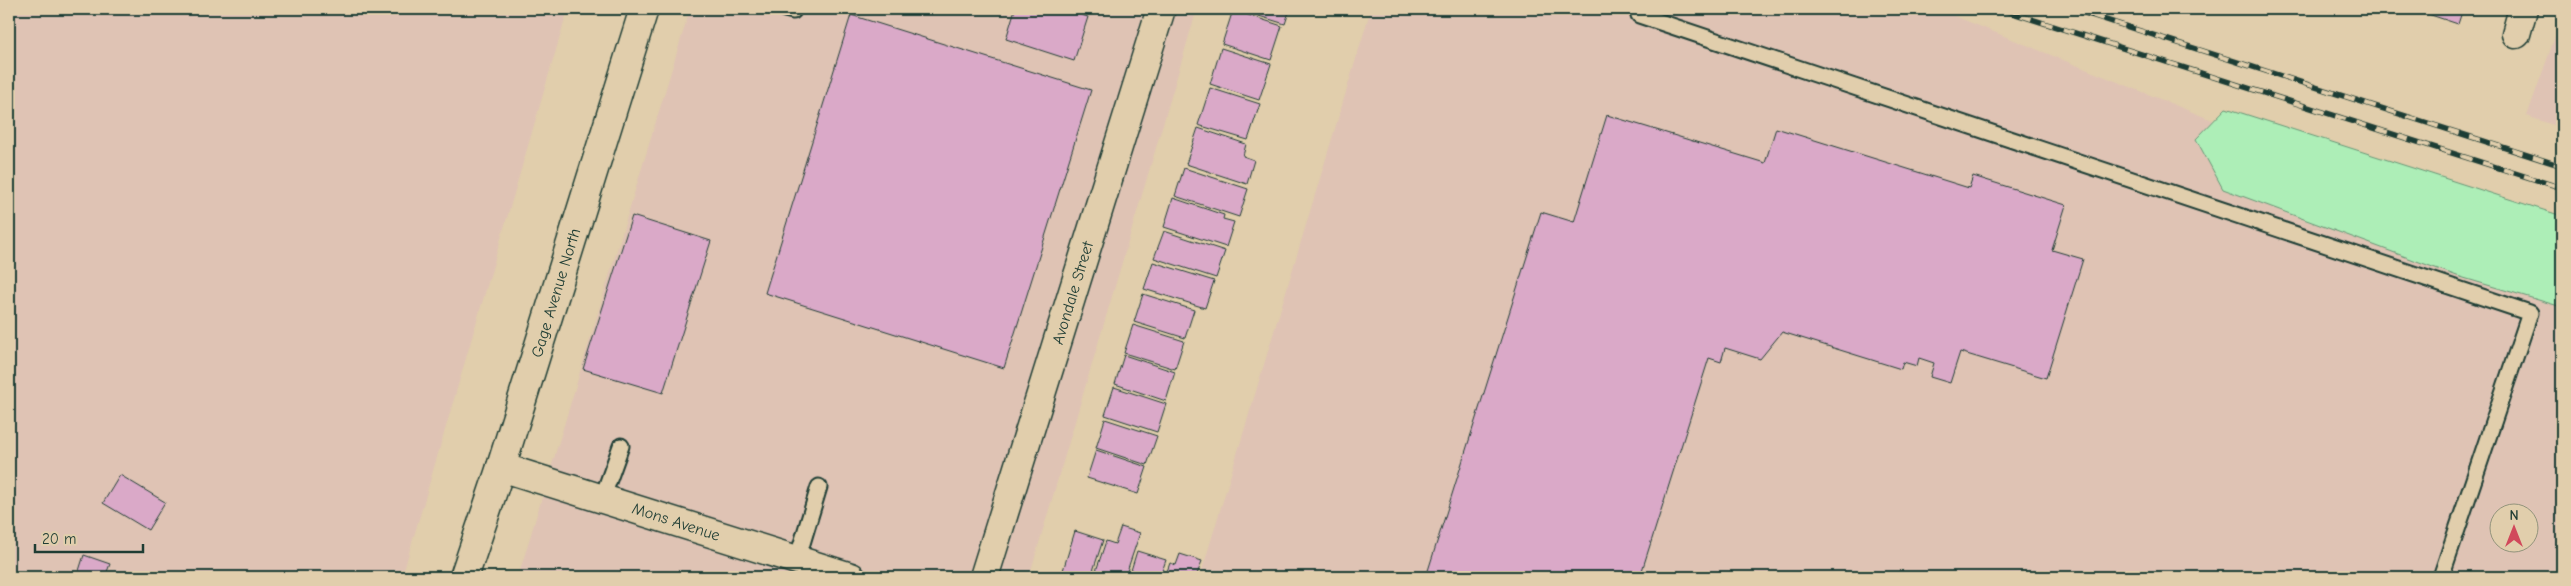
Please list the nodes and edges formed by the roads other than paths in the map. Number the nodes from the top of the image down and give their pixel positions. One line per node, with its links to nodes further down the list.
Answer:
1 (644, 9): 5 (street, Gage Avenue North)
2 (1162, 9): 11 (street, Avondale Street)
3 (1639, 16): 12 (lane)
4 (621, 446): 7 (lane)
5 (502, 467): 7 (street, Mons Avenue); 9 (street, Gage Avenue North)
6 (819, 487): 8 (lane)
7 (602, 499): 8 (street, Mons Avenue)
8 (797, 560): 10 (street, Mons Avenue)
9 (464, 577)
10 (851, 577)
11 (984, 577)
12 (2441, 577)

